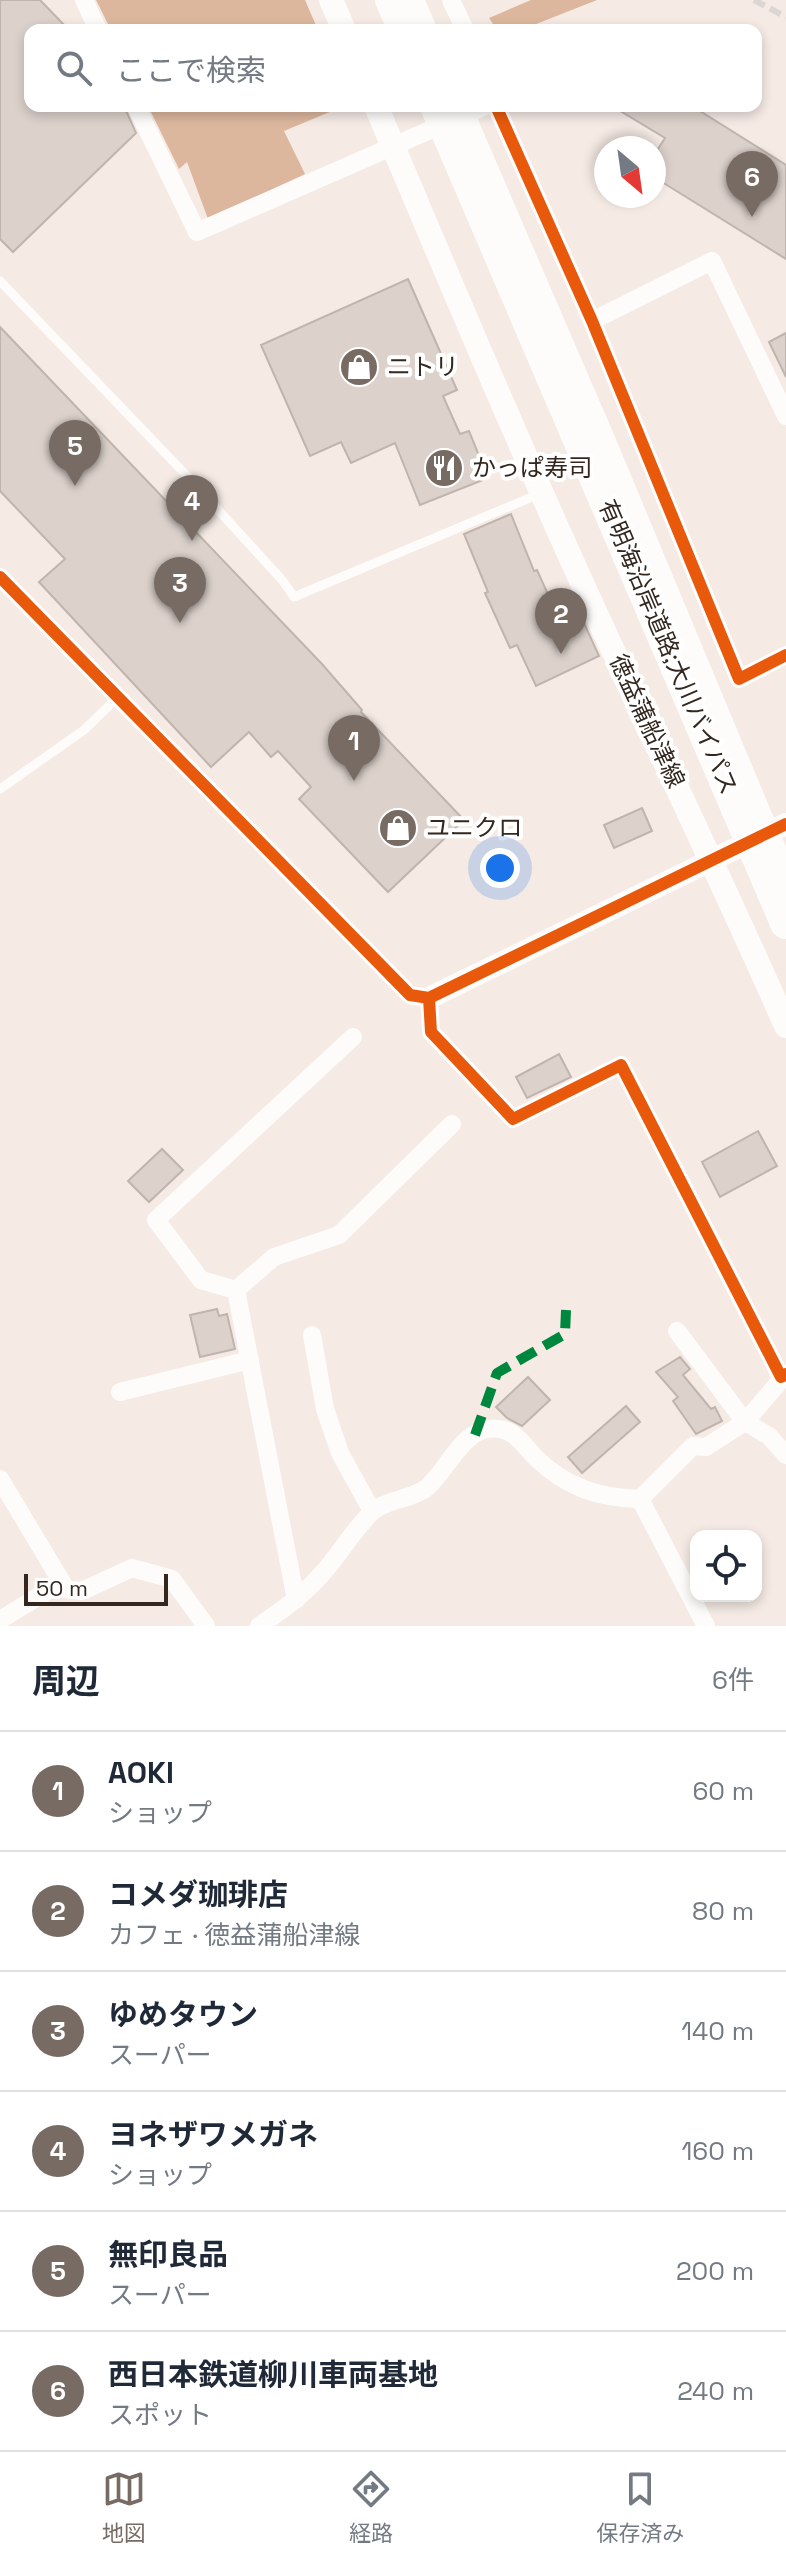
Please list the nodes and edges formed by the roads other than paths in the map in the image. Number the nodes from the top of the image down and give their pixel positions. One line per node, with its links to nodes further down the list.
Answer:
1 (84, 0): 6 (street)
2 (331, 0): 7 (main road)
3 (391, 0): 8 (highway)
4 (412, 0): 9 (main road)
5 (451, 0): 10 (street)
6 (95, 24)
7 (341, 24)
8 (401, 24)
9 (422, 24)
10 (462, 24)
11 (139, 112): 15 (street)
12 (379, 112): 20 (main road, 徳益蒲船津線)
13 (439, 112): 30 (highway, 有明海沿岸道路;大川バイパス)
14 (462, 112): 23 (main road)
15 (471, 112)
16 (499, 112): 18 (street)
17 (0, 281): 20 (lane)
18 (592, 321): 19 (street); 21 (street)
19 (786, 416)
20 (542, 492): 28 (main road, 徳益蒲船津線)
21 (694, 568): 23 (street); 24 (street)
22 (0, 577): 25 (street)
23 (662, 584): 27 (main road)
24 (786, 655)
25 (118, 697): 26 (lane); 31 (street)
26 (0, 789)
27 (777, 829): 28 (street); 29 (main road)
28 (713, 861): 31 (street); 32 (main road, 徳益蒲船津線)
29 (786, 878)
30 (786, 923)
31 (429, 998): 39 (street)
32 (786, 1026)
33 (353, 1037): 35 (street)
34 (452, 1124): 35 (street)
35 (236, 1290): 38 (street)
36 (677, 1331): 41 (street)
37 (312, 1335): 45 (street)
38 (250, 1360): 40 (street); 47 (street)
39 (784, 1375): 41 (street)
40 (120, 1392)
41 (745, 1422): 42 (street); 44 (street)
42 (786, 1455)
43 (0, 1479): 46 (street)
44 (640, 1499): 45 (street); 51 (street)
45 (372, 1511): 47 (street)
46 (62, 1582): 48 (street); 49 (street)
47 (296, 1600): 50 (street)
48 (0, 1620)
49 (206, 1626)
50 (259, 1626)
51 (706, 1626)

